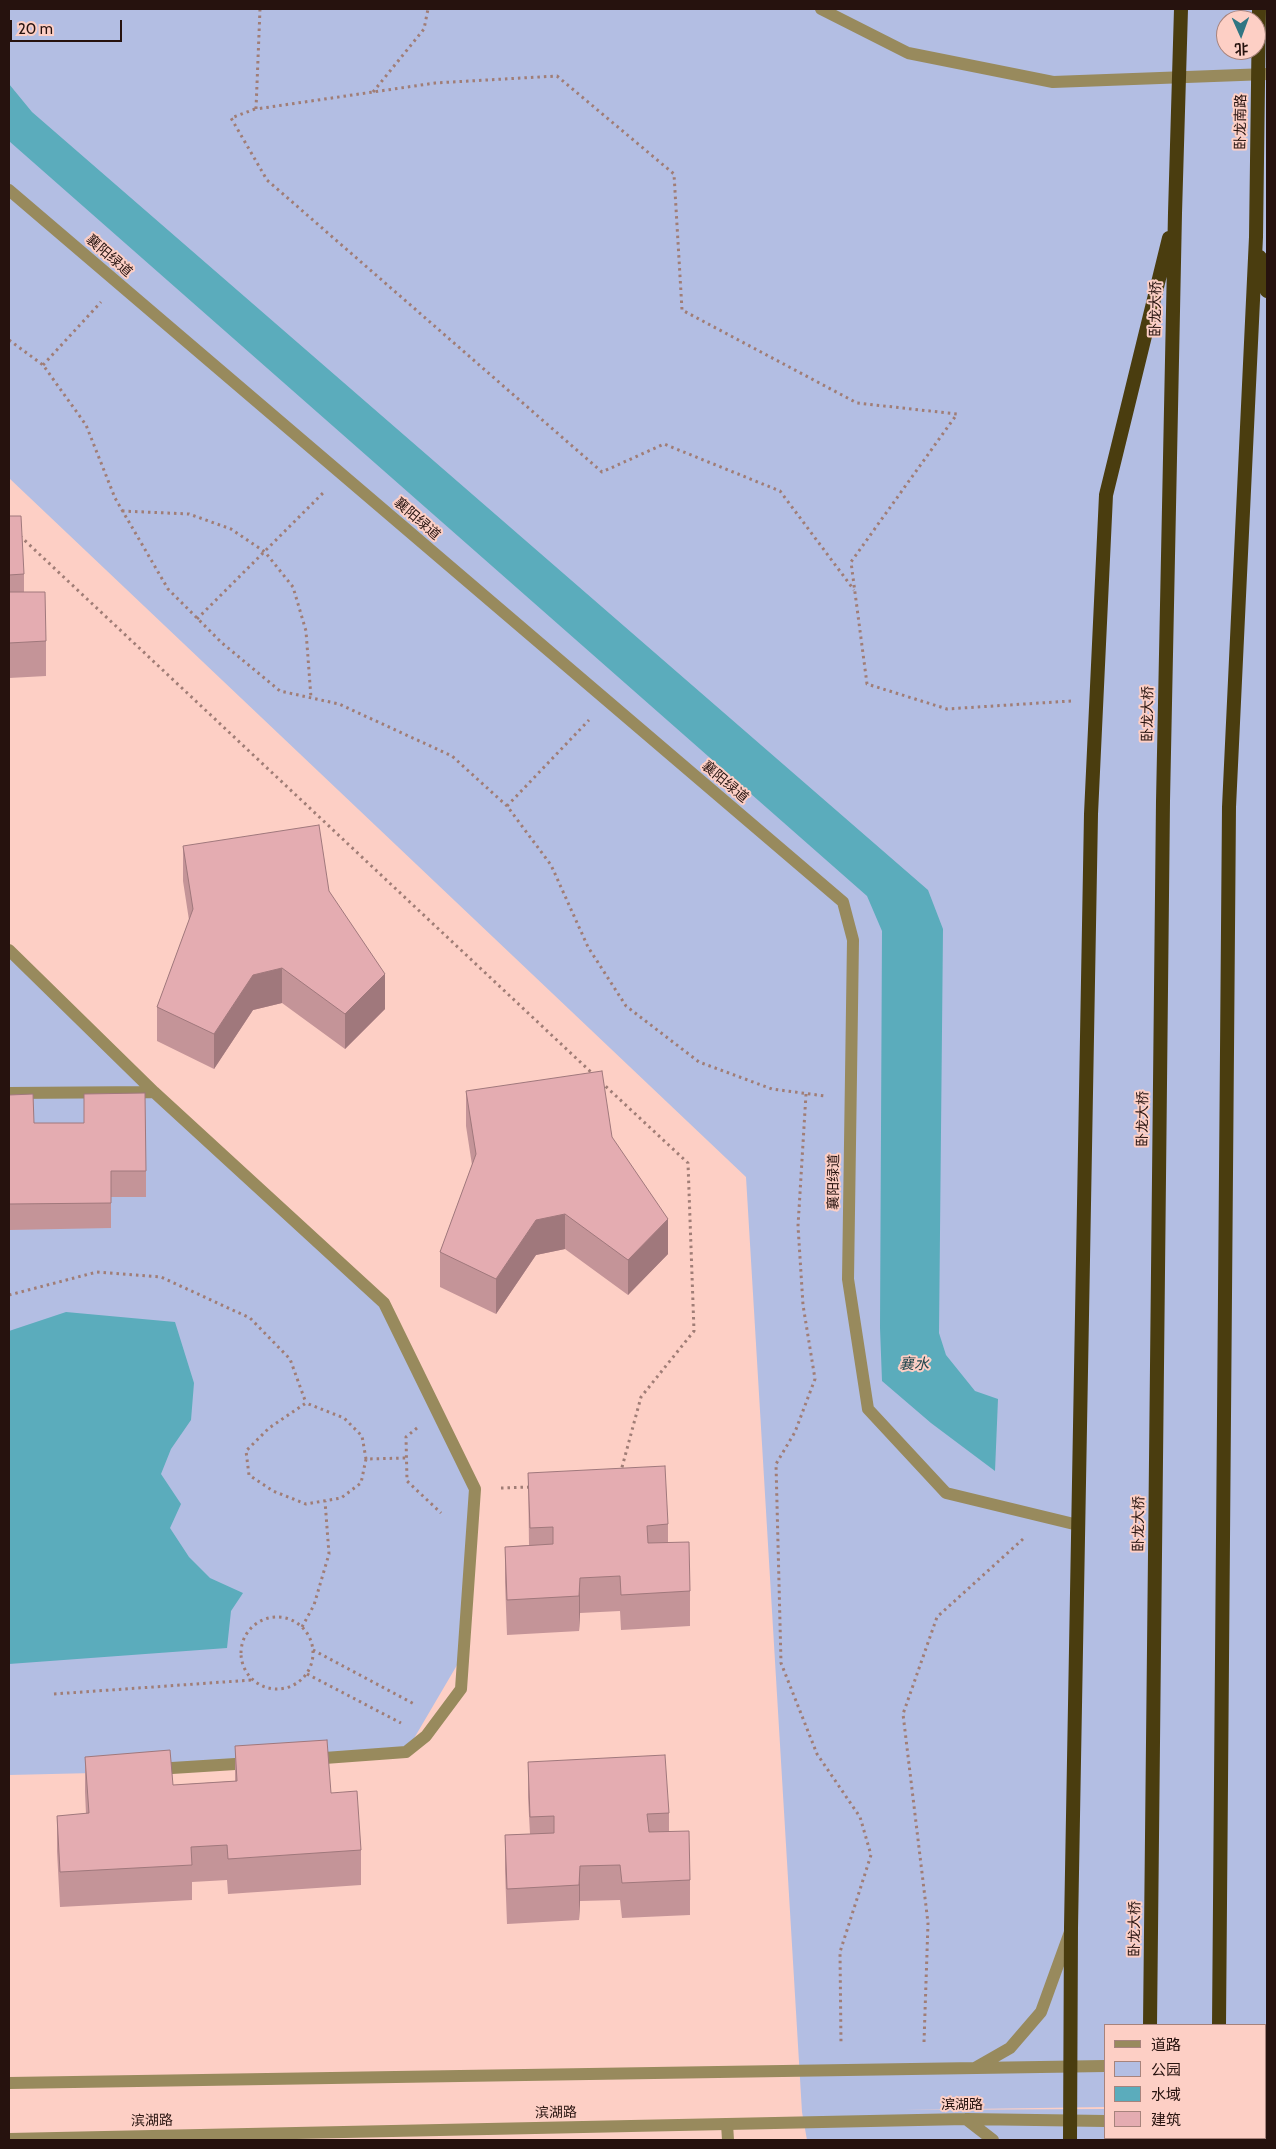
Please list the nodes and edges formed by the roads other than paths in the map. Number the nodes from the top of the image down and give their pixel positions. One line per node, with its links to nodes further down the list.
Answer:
1 (821, 9): 5 (street)
2 (1181, 9): 5 (highway)
3 (1259, 9): 4 (highway, 卧龙南路)
4 (1263, 74): 5 (street); 8 (highway, 卧龙南路)
5 (1179, 78): 7 (highway)
6 (9, 190): 13 (street, 襄阳绿道)
7 (1175, 213): 13 (highway); 18 (highway, 卧龙大桥)
8 (1256, 237): 9 (highway); 19 (highway)
9 (1267, 290)
10 (9, 950): 11 (street)
11 (154, 1092): 12 (street); 14 (street)
12 (9, 1093)
13 (1078, 1526): 17 (highway)
14 (298, 1760)
15 (259, 1762): 16 (street)
16 (142, 1770)
17 (1071, 1927): 21 (highway); 22 (street)
18 (1150, 2024)
19 (1219, 2024)
20 (1104, 2066): 21 (street)
21 (1070, 2067): 22 (street); 25 (highway)
22 (975, 2068): 23 (street)
23 (9, 2083)
24 (966, 2119): 25 (street, 滨湖路); 27 (street, 滨湖路); 30 (street)
25 (1070, 2120): 26 (street, 滨湖路); 31 (highway)
26 (1104, 2121)
27 (727, 2124): 28 (street, 滨湖路); 29 (street)
28 (9, 2139)
29 (728, 2140)
30 (993, 2140)
31 (1070, 2140)

